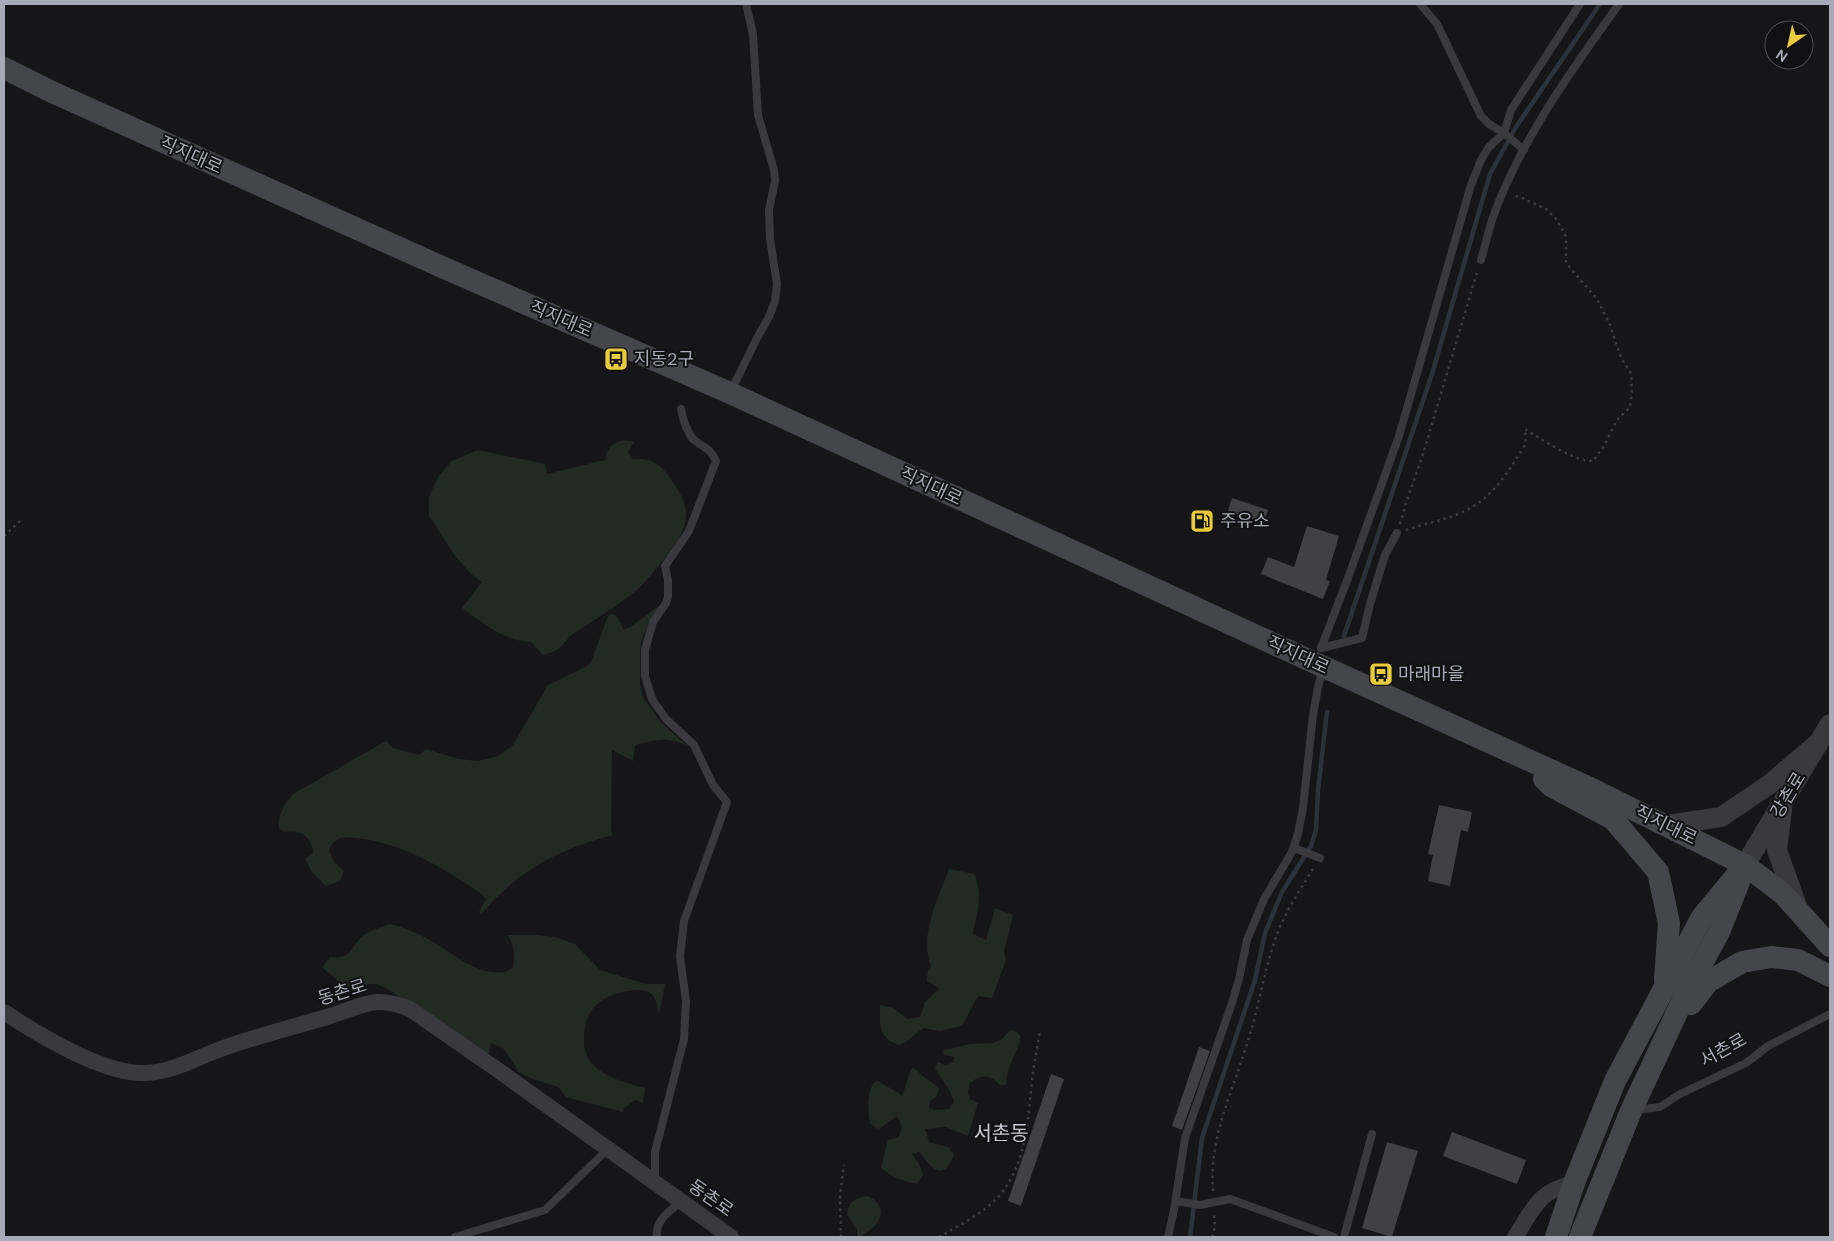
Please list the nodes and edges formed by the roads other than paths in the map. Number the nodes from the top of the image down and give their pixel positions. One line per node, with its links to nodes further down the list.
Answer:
1 (746, 4): 9 (lane)
2 (1420, 4): 6 (lane)
3 (1580, 4): 6 (lane)
4 (1619, 4): 7 (lane)
5 (4, 68): 9 (main road, 직지대로)
6 (1504, 132): 7 (lane); 12 (lane)
7 (1524, 150): 8 (lane)
8 (1481, 260)
9 (730, 393): 12 (main road, 직지대로)
10 (681, 409): 31 (lane)
11 (1397, 533): 12 (lane)
12 (1322, 657): 15 (main road, 직지대로); 18 (lane)
13 (1830, 724): 14 (street, 강촌로)
14 (1819, 742): 16 (street, 강촌로); 17 (street)
15 (1524, 758): 17 (main road, 직지대로); 24 (main road)
16 (1784, 801): 20 (street, 강촌로); 21 (street)
17 (1667, 825): 20 (main road, 직지대로)
18 (1294, 848): 19 (lane); 34 (lane)
19 (1320, 858)
20 (1745, 865): 21 (main road, 직지대로); 24 (main road); 27 (main road)
21 (1798, 909): 22 (main road, 직지대로)
22 (1830, 946)
23 (1830, 976): 27 (main road)
24 (1664, 990): 32 (main road)
25 (4, 1012): 30 (street, 동촌로)
26 (1830, 1014): 28 (lane, 서촌로)
27 (1664, 1041): 28 (main road)
28 (1632, 1111): 43 (main road)
29 (1372, 1134): 40 (lane)
30 (608, 1149): 31 (street, 동촌로); 35 (lane)
31 (655, 1183): 33 (street, 동촌로)
32 (1574, 1183): 41 (street); 42 (main road)
33 (681, 1201): 36 (lane); 37 (street, 동촌로)
34 (1176, 1201): 38 (lane); 39 (lane)
35 (455, 1237)
36 (657, 1237)
37 (731, 1237)
38 (1168, 1237)
39 (1334, 1237)
40 (1344, 1237)
41 (1515, 1237)
42 (1556, 1237)
43 (1580, 1237)

